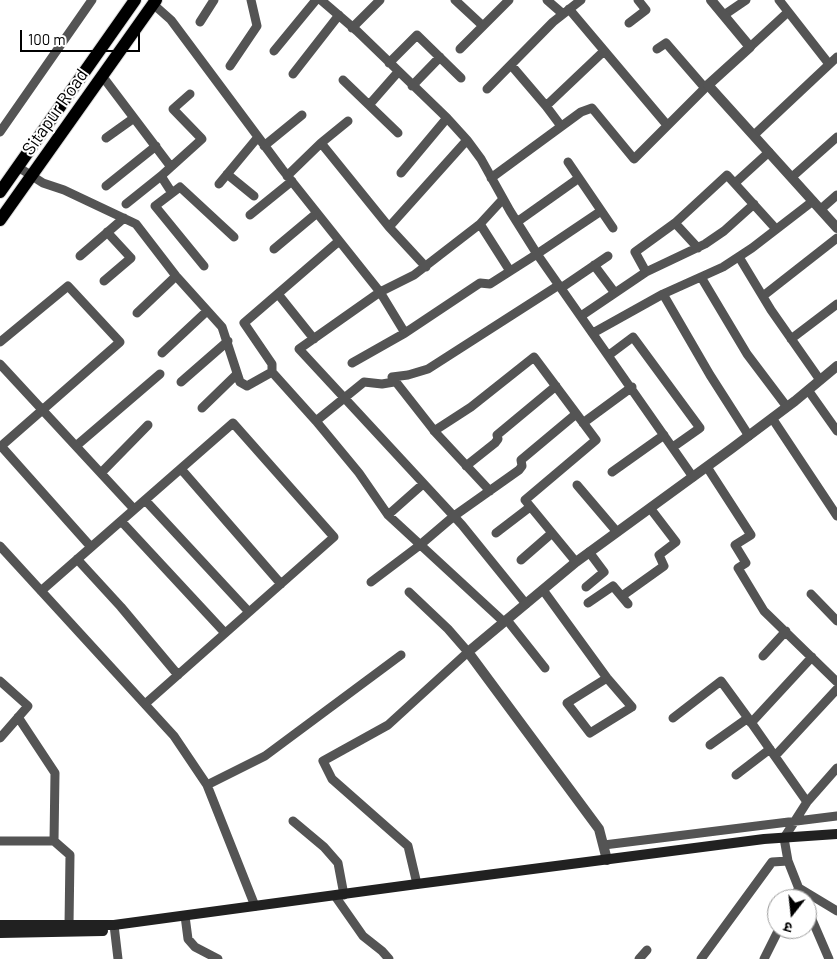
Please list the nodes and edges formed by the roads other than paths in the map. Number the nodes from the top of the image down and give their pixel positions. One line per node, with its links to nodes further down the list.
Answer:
1 (92, 0): 54 (street)
2 (135, 0): 66 (main road, Sitapur Road)
3 (214, 0): 22 (street)
4 (251, 0): 36 (street)
5 (316, 0): 29 (street)
6 (321, 0): 17 (street)
7 (380, 0): 25 (street)
8 (455, 0): 24 (street)
9 (509, 0): 24 (street)
10 (547, 0): 18 (street)
11 (581, 0): 18 (street)
12 (638, 0): 23 (street)
13 (712, 0): 21 (street)
14 (746, 0): 21 (street)
15 (779, 0): 19 (street)
16 (155, 2): 39 (main road, Sitapur Road); 57 (street)
17 (333, 3): 20 (street)
18 (566, 12): 30 (street); 35 (street)
19 (788, 12): 26 (street); 34 (street)
20 (339, 15): 25 (street); 38 (street)
21 (724, 15): 26 (street)
22 (200, 22)
23 (628, 23)
24 (483, 26): 27 (street)
25 (352, 28): 33 (street)
26 (750, 47): 43 (street)
27 (460, 48)
28 (657, 49): 43 (street)
29 (274, 51)
30 (604, 51): 47 (street); 53 (street)
31 (440, 57): 33 (street); 40 (street); 42 (street)
32 (837, 57): 34 (street)
33 (389, 63): 37 (street)
34 (829, 64): 56 (street)
35 (511, 65): 44 (street); 47 (street)
36 (230, 66)
37 (398, 72): 42 (street); 46 (street)
38 (292, 74)
39 (100, 78): 49 (street); 70 (main road, Sitapur Road)
40 (461, 78)
41 (343, 80): 46 (street)
42 (412, 86): 50 (street)
43 (706, 86): 53 (street); 56 (street)
44 (488, 89)
45 (190, 94): 67 (street)
46 (369, 105): 55 (street)
47 (546, 106): 52 (street)
48 (302, 116): 63 (street)
49 (134, 118): 59 (street); 62 (street)
50 (447, 118): 60 (street); 68 (street)
51 (348, 120): 61 (street)
52 (561, 126): 53 (street); 74 (street)
53 (667, 126)
54 (0, 132)
55 (398, 133)
56 (754, 135): 64 (street)
57 (258, 137): 63 (street); 69 (street)
58 (837, 137): 72 (street)
59 (106, 138)
60 (467, 140): 74 (street); 96 (street)
61 (321, 143): 73 (street); 96 (street)
62 (156, 146): 67 (street); 78 (street)
63 (264, 146): 73 (street)
64 (769, 152): 72 (street); 76 (street)
65 (568, 162): 75 (street)
66 (18, 167): 70 (street); 79 (main road, Sitapur Road)
67 (171, 167): 71 (street)
68 (401, 173)
69 (227, 174): 77 (street); 82 (street)
70 (31, 176): 91 (street); 92 (main road, Sitapur Road)
71 (161, 176): 80 (street); 85 (street)
72 (792, 177): 84 (street)
73 (290, 178): 89 (street); 90 (street)
74 (491, 178): 83 (street)
75 (579, 178): 88 (street); 93 (street)
76 (735, 183): 86 (street); 94 (street)
77 (219, 184)
78 (106, 186)
79 (0, 192)
80 (172, 193): 101 (street); 111 (street)
81 (837, 195): 87 (street)
82 (254, 196)
83 (503, 198): 93 (street); 95 (street)
84 (813, 201): 87 (street); 99 (street)
85 (126, 204)
86 (754, 204): 99 (street); 104 (street)
87 (821, 209): 98 (street)
88 (602, 211): 97 (street); 106 (street)
89 (317, 212): 103 (street); 105 (street)
90 (250, 215)
91 (124, 218): 100 (street); 115 (street)
92 (0, 220)
93 (517, 222): 106 (street)
94 (675, 223): 104 (street); 114 (street)
95 (480, 224): 112 (street); 113 (street)
96 (389, 227): 112 (street)
97 (613, 228)
98 (837, 228)
99 (776, 229): 109 (street)
100 (107, 232): 107 (street); 117 (street)
101 (234, 237)
102 (837, 238): 123 (street)
103 (339, 240): 119 (street); 121 (street)
104 (698, 248): 114 (street)
105 (274, 249)
106 (537, 254): 113 (street); 118 (street)
107 (80, 256)
108 (608, 256): 110 (street)
109 (740, 257): 116 (street); 123 (street)
110 (594, 265): 118 (street); 120 (street)
111 (204, 266)
112 (426, 267): 119 (street)
113 (510, 271): 128 (street)
114 (646, 272): 120 (street)
115 (176, 276): 125 (street); 126 (street)
116 (701, 277): 122 (street); 149 (street)
117 (104, 280)
118 (560, 286): 127 (street); 144 (street)
119 (380, 292): 128 (street); 130 (street)
120 (615, 293): 127 (street)
121 (278, 294): 130 (street); 139 (street)
122 (663, 294): 129 (street); 160 (street)
123 (763, 296): 131 (street)
124 (837, 304): 131 (street)
125 (207, 311): 132 (street); 134 (street)
126 (137, 313)
127 (581, 316): 129 (street)
128 (405, 332): 136 (street)
129 (593, 333): 135 (street)
130 (314, 339): 148 (street)
131 (791, 339): 142 (street)
132 (228, 341): 141 (street); 143 (street)
133 (0, 342): 151 (street)
134 (162, 354)
135 (609, 354): 146 (street); 163 (street)
136 (352, 363)
137 (0, 364): 151 (street)
138 (837, 366): 142 (street)
139 (272, 372): 141 (street); 154 (street)
140 (160, 374): 161 (street)
141 (236, 375): 150 (street)
142 (820, 380): 147 (street)
143 (181, 382)
144 (394, 382): 148 (street); 158 (street)
145 (556, 386): 152 (street); 158 (street); 164 (street)
146 (632, 387): 155 (street); 159 (street)
147 (808, 390): 149 (street); 157 (street)
148 (344, 398): 154 (street); 170 (street)
149 (787, 407): 153 (street)
150 (202, 408)
151 (43, 411): 161 (street); 162 (street)
152 (576, 414): 155 (street); 172 (street)
153 (772, 418): 160 (street); 179 (street)
154 (316, 421): 177 (street)
155 (584, 423): 174 (street)
156 (148, 425): 168 (street)
157 (836, 428)
158 (434, 431): 164 (street)
159 (664, 435): 163 (street); 167 (street)
160 (748, 436): 165 (street)
161 (76, 446): 168 (street)
162 (0, 447): 186 (street)
163 (673, 447): 169 (street)
164 (466, 466): 172 (street)
165 (707, 467): 169 (street); 205 (street)
166 (181, 469): 173 (street); 192 (street); 192 (street)
167 (612, 472)
168 (101, 473): 176 (street)
169 (693, 477): 175 (street)
170 (423, 484): 177 (street); 178 (street)
171 (577, 485): 181 (street)
172 (490, 491): 178 (street)
173 (145, 500): 176 (street); 202 (street)
174 (530, 507): 182 (street); 183 (street)
175 (650, 508): 181 (street); 198 (street)
176 (134, 509): 180 (street)
177 (388, 514): 184 (street)
178 (454, 516): 184 (street); 200 (street)
179 (837, 516)
180 (121, 521): 186 (street); 206 (street)
181 (617, 532): 187 (street)
182 (496, 533)
183 (552, 533): 189 (street); 190 (street)
184 (420, 545): 191 (street); 203 (street)
185 (0, 546): 195 (street)
186 (92, 547): 188 (street)
187 (589, 552): 190 (street); 193 (street)
188 (77, 560): 195 (street); 212 (street)
189 (521, 560)
190 (576, 562): 194 (street)
191 (371, 582)
192 (280, 584): 202 (street)
193 (586, 587)
194 (543, 590): 200 (street); 213 (street)
195 (41, 591): 217 (street)
196 (409, 592): 207 (street)
197 (811, 594): 204 (street)
198 (622, 596): 199 (street); 201 (street)
199 (588, 603)
200 (526, 604): 203 (street)
201 (628, 604)
202 (249, 612): 206 (street)
203 (505, 621): 207 (street); 211 (street)
204 (837, 621)
205 (786, 630): 209 (street); 210 (street)
206 (225, 633): 212 (street)
207 (468, 652): 235 (street); 238 (street)
208 (401, 655): 226 (street)
209 (763, 656)
210 (812, 657): 215 (street); 220 (street)
211 (545, 668)
212 (178, 675): 217 (street)
213 (607, 678): 213 (street)
214 (0, 681): 218 (street)
215 (837, 682)
216 (837, 689): 223 (street)
217 (145, 704): 226 (street)
218 (18, 717): 221 (street); 234 (street)
219 (673, 718): 220 (street)
220 (749, 720): 222 (street); 223 (street)
221 (0, 738)
222 (710, 745)
223 (772, 752): 225 (street); 227 (street)
224 (837, 768): 227 (street)
225 (736, 775)
226 (207, 785): 241 (street)
227 (807, 802): 230 (street)
228 (837, 816): 230 (street)
229 (293, 821): 240 (street)
230 (795, 821): 232 (street); 235 (street)
231 (837, 834): 232 (main road)
232 (784, 838): 236 (main road); 237 (street)
233 (0, 841): 234 (street)
234 (54, 841): 244 (street)
235 (604, 845): 236 (street)
236 (607, 860): 238 (main road)
237 (788, 861): 239 (street); 256 (street)
238 (417, 884): 240 (main road)
239 (799, 888): 242 (street)
240 (340, 895): 241 (main road); 254 (street)
241 (256, 906): 243 (main road)
242 (837, 911)
243 (184, 916): 246 (main road); 253 (street)
244 (69, 924): 245 (main road); 246 (main road)
245 (0, 925)
246 (114, 925): 248 (main road); 252 (street)
247 (817, 931): 258 (street)
248 (0, 933)
249 (774, 939): 251 (street)
250 (647, 950): 255 (street)
251 (765, 957): 257 (street)
252 (118, 959)
253 (218, 959)
254 (389, 959)
255 (639, 959)
256 (701, 959)
257 (775, 959)
258 (829, 959)

